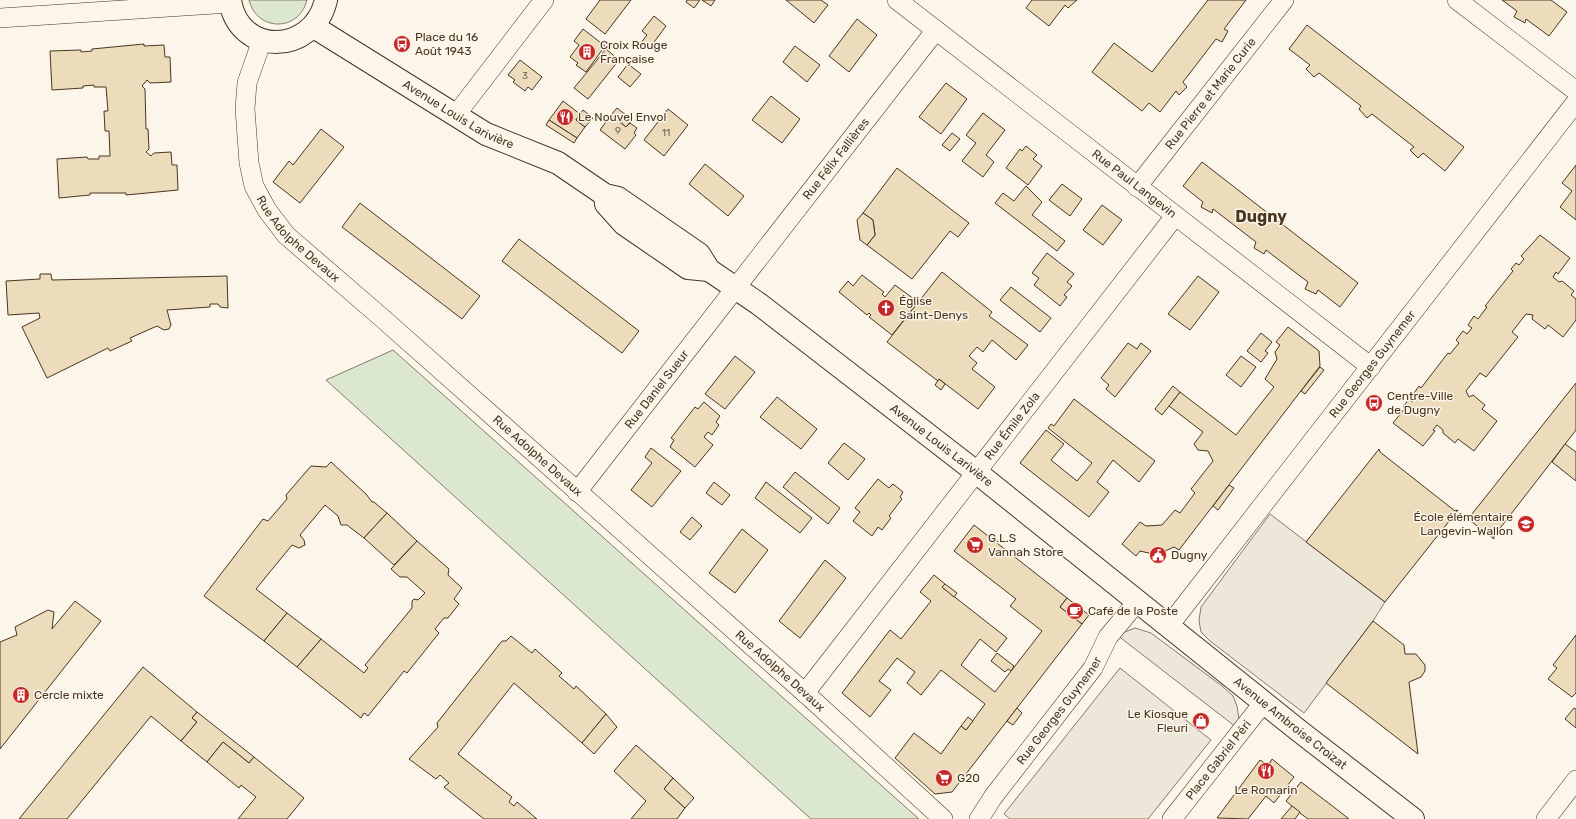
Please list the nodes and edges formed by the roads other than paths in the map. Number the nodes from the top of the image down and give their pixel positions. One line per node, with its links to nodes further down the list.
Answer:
1 (326, 0): 8 (main road)
2 (544, 0): 13 (street)
3 (897, 0): 9 (street, Rue Paul Langevin)
4 (1284, 0): 14 (street, Rue Pierre et Marie Curie)
5 (1457, 0): 11 (street)
6 (230, 1): 7 (street); 10 (main road)
7 (0, 18)
8 (314, 27): 10 (main road); 13 (main road, Avenue Louis Larivière)
9 (936, 30): 14 (street, Rue Paul Langevin); 16 (street, Rue Félix Fallières)
10 (262, 40): 19 (street, Rue Adolphe Devaux)
11 (1576, 91)
12 (1576, 102): 17 (street, Rue Georges Guynemer)
13 (455, 116): 16 (main road, Avenue Louis Larivière)
14 (1137, 187): 15 (street, Rue Paul Langevin)
15 (1175, 216): 17 (street, Rue Paul Langevin); 18 (street, Rue Émile Zola)
16 (736, 287): 18 (main road, Avenue Louis Larivière); 19 (street, Rue Daniel Sueur)
17 (1371, 367): 21 (street, Rue Georges Guynemer)
18 (976, 472): 20 (main road, Avenue Louis Larivière); 22 (street, Rue Émile Zola)
19 (577, 492): 22 (street, Rue Adolphe Devaux)
20 (1137, 602): 21 (main road, Avenue Louis Larivière); 26 (street, Rue Georges Guynemer)
21 (1168, 627): 23 (main road, Avenue Ambroise Croizat)
22 (805, 692): 25 (street, Rue Adolphe Devaux)
23 (1264, 702): 27 (street, Place Gabriel Péri); 28 (main road, Avenue Ambroise Croizat)
24 (1576, 780): 29 (street)
25 (943, 819)
26 (979, 819)
27 (1172, 819)
28 (1413, 819)
29 (1546, 819)

